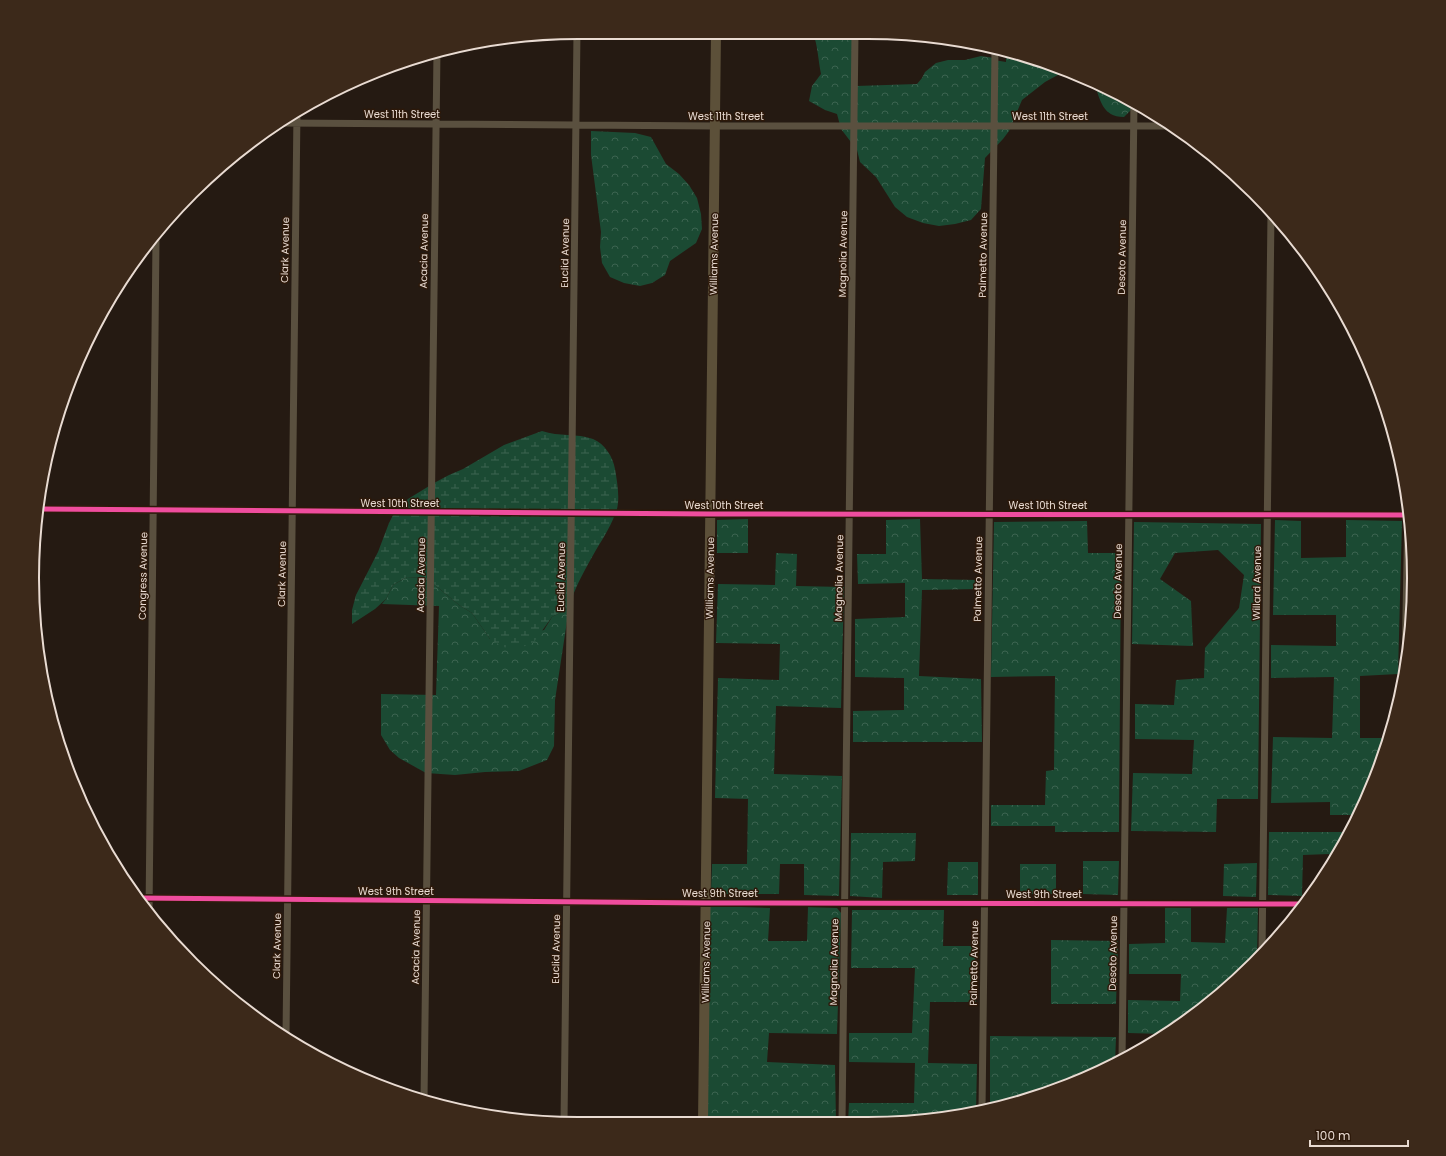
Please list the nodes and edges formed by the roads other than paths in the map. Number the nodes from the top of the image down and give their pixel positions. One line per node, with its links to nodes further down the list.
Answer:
1 (577, 39): 11 (street, Euclid Avenue)
2 (716, 39): 12 (street, Williams Avenue)
3 (855, 39): 13 (street, Magnolia Avenue)
4 (995, 54): 14 (street, Palmetto Avenue)
5 (437, 57): 10 (street, Acacia Avenue)
6 (1134, 109): 15 (street, Desoto Avenue)
7 (297, 118): 9 (street, Clark Avenue)
8 (290, 123): 9 (street, West 11th Street)
9 (297, 123): 10 (street, West 11th Street); 21 (street, Clark Avenue)
10 (436, 124): 11 (street, West 11th Street); 22 (street, Acacia Avenue)
11 (576, 125): 12 (street, West 11th Street); 24 (street, Euclid Avenue)
12 (715, 126): 13 (street, West 11th Street); 25 (street, Williams Avenue)
13 (855, 126): 14 (street, West 11th Street); 26 (street, Magnolia Avenue)
14 (994, 126): 15 (street, West 11th Street); 27 (street, Palmetto Avenue)
15 (1133, 126): 16 (street, West 11th Street); 28 (street, Desoto Avenue)
16 (1161, 126)
17 (1271, 221): 29 (street, Willard Avenue)
18 (156, 243): 20 (street, Congress Avenue)
19 (44, 509): 20 (street, West 10th Street)
20 (153, 510): 21 (street, West 10th Street); 31 (street, Congress Avenue)
21 (292, 511): 22 (street, West 10th Street); 32 (street, Clark Avenue)
22 (431, 512): 24 (street, West 10th Street); 33 (street, Acacia Avenue)
23 (1403, 513): 29 (street, West 10th Street)
24 (572, 514): 25 (street, West 10th Street); 34 (street, Euclid Avenue)
25 (711, 514): 26 (street, West 10th Street); 35 (street, Williams Avenue)
26 (850, 514): 27 (street, West 10th Street); 36 (street, Magnolia Avenue)
27 (989, 514): 28 (street, West 10th Street); 37 (street, Palmetto Avenue)
28 (1129, 515): 29 (street, West 10th Street); 38 (street, Desoto Avenue)
29 (1268, 515): 39 (street, Willard Avenue)
30 (144, 898): 31 (street, West 9th Street)
31 (149, 898): 32 (street, West 9th Street); 41 (street, Congress Avenue)
32 (288, 899): 33 (street, West 9th Street); 43 (street, Clark Avenue)
33 (427, 900): 34 (street, West 9th Street); 45 (street, Acacia Avenue)
34 (566, 901): 35 (street, West 9th Street); 47 (street, Euclid Avenue)
35 (706, 903): 36 (street, West 9th Street); 48 (street, Williams Avenue)
36 (845, 903): 37 (street, West 9th Street); 49 (street, Magnolia Avenue)
37 (985, 903): 38 (street, West 9th Street); 46 (street, Palmetto Avenue)
38 (1124, 903): 39 (street, West 9th Street); 44 (street, Desoto Avenue)
39 (1263, 904): 40 (street, West 9th Street); 42 (street, Willard Avenue)
40 (1297, 904)
41 (149, 905)
42 (1262, 945)
43 (286, 1031)
44 (1122, 1053)
45 (424, 1094)
46 (982, 1105)
47 (564, 1117)
48 (703, 1117)
49 (842, 1117)

